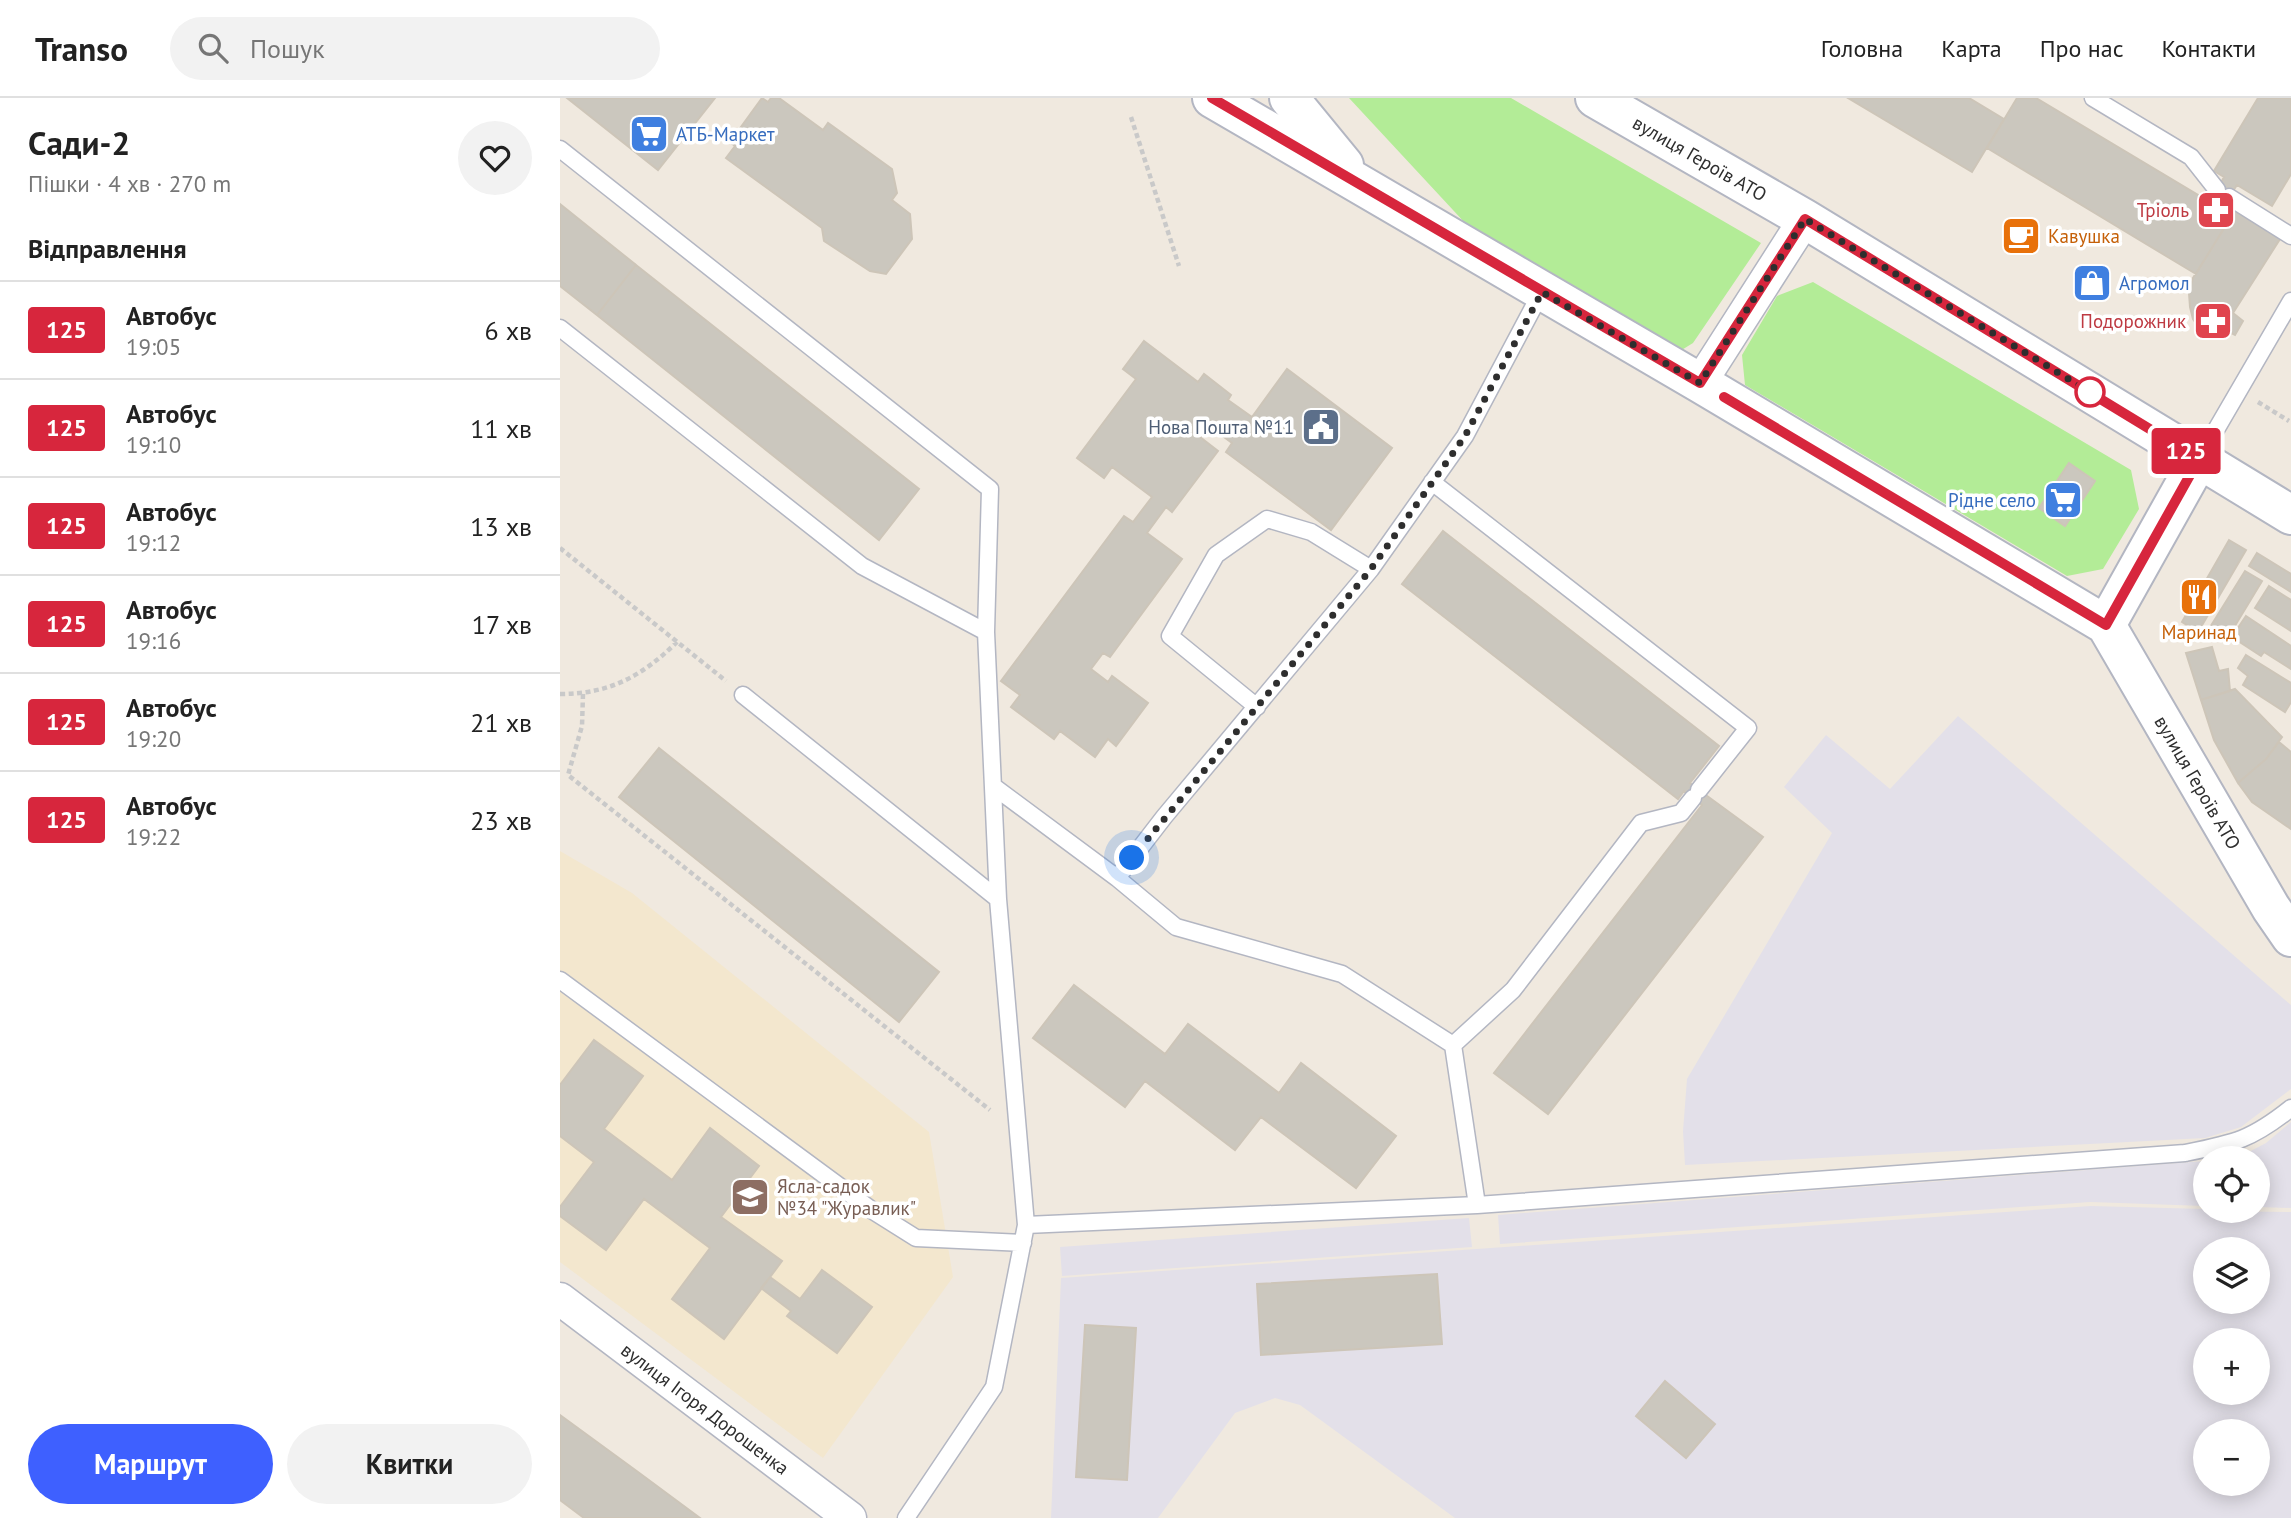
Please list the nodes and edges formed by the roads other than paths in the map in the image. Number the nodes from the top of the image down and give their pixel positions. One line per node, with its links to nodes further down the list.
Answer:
1 (1212, 98): 6 (main road, вулиця Героїв АТО)
2 (1289, 98): 6 (main road)
3 (1595, 98): 7 (main road, вулиця Героїв АТО)
4 (2094, 98): 8 (lane)
5 (560, 149): 18 (lane)
6 (1361, 186): 9 (main road, вулиця Героїв АТО)
7 (1805, 219): 12 (street); 13 (main road, вулиця Героїв АТО)
8 (2291, 236)
9 (1542, 292): 12 (main road, вулиця Героїв АТО); 14 (lane)
10 (2291, 301): 13 (lane)
11 (560, 328): 18 (lane)
12 (1700, 383): 17 (main road, вулиця Героїв АТО)
13 (2199, 459): 15 (main road, вулиця Героїв АТО); 17 (main road)
14 (1432, 482): 16 (lane); 26 (lane)
15 (2291, 515)
16 (1371, 569): 20 (lane); 20 (lane)
17 (2106, 625): 24 (main road, вулиця Героїв АТО)
18 (986, 632): 21 (lane)
19 (743, 695): 23 (lane)
20 (1257, 707): 22 (lane)
21 (993, 786): 22 (lane); 23 (lane)
22 (1116, 878): 26 (lane)
23 (998, 899): 29 (lane)
24 (2291, 937)
25 (560, 980): 30 (lane)
26 (1453, 1045): 28 (lane)
27 (2291, 1108): 28 (lane)
28 (1477, 1205): 29 (lane)
29 (1026, 1225): 30 (lane)
30 (1023, 1243): 33 (lane)
31 (560, 1299): 32 (street, вулиця Ігоря Дорошенка)
32 (844, 1516)
33 (906, 1518)

